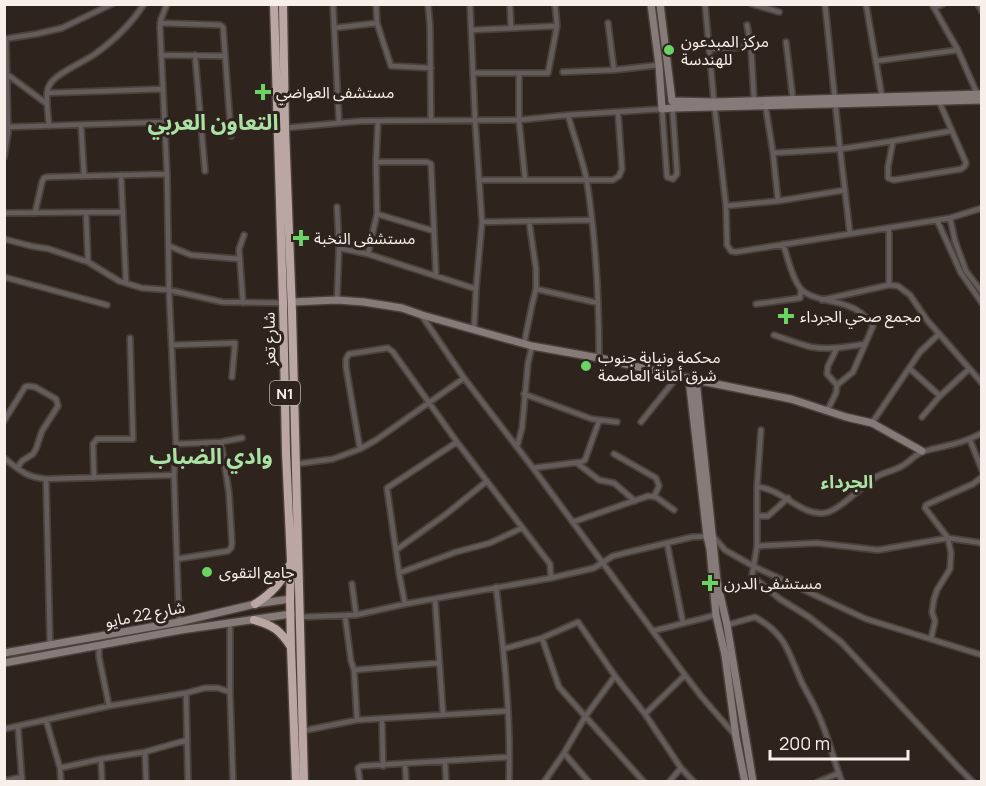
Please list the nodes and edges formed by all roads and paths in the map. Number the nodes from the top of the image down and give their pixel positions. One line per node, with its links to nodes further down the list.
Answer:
1 (112, 4): 31 (street)
2 (144, 4): 49 (street)
3 (167, 4): 23 (street)
4 (274, 4): 124 (highway, شارع تعز / N1)
5 (283, 4): 72 (highway, شارع تعز / N1)
6 (333, 4): 28 (street)
7 (376, 4): 24 (street)
8 (428, 4): 41 (street)
9 (470, 4): 30 (street)
10 (510, 4): 29 (street)
11 (555, 4): 27 (street)
12 (651, 4): 40 (street)
13 (660, 4): 59 (street)
14 (705, 4): 34 (street)
15 (752, 4): 22 (street)
16 (825, 4): 55 (street)
17 (866, 4): 39 (street)
18 (943, 4): 20 (street)
19 (978, 4): 21 (street)
20 (933, 6): 35 (street)
21 (981, 11)
22 (779, 12)
23 (160, 23): 36 (street); 38 (street)
24 (377, 23): 28 (street); 41 (street)
25 (608, 23): 42 (street)
26 (747, 25): 33 (street)
27 (557, 26): 29 (street); 45 (street)
28 (334, 28): 68 (street)
29 (511, 28): 30 (street)
30 (472, 30): 44 (street)
31 (5, 39): 46 (street)
32 (786, 42): 54 (street)
33 (751, 47): 34 (street); 53 (street)
34 (710, 49): 58 (street)
35 (958, 50): 39 (street); 50 (street)
36 (161, 55): 37 (street); 48 (street)
37 (195, 55): 38 (street); 80 (street)
38 (225, 56): 74 (street)
39 (876, 61): 51 (street)
40 (658, 65): 42 (street); 60 (street)
41 (431, 68): 63 (street)
42 (614, 70): 43 (street)
43 (563, 72)
44 (473, 73): 45 (street); 64 (street)
45 (519, 73): 65 (street)
46 (8, 75): 47 (street); 57 (street)
47 (6, 82): 71 (street)
48 (163, 88): 49 (street); 67 (street)
49 (47, 93): 57 (street)
50 (980, 96): 52 (street)
51 (882, 97): 52 (street); 55 (street)
52 (937, 98): 55 (street); 73 (street)
53 (754, 100): 56 (street); 58 (street)
54 (793, 100): 55 (street); 56 (street)
55 (836, 101): 56 (street); 76 (street)
56 (765, 103): 58 (street); 77 (street)
57 (47, 104): 69 (street)
58 (715, 104): 59 (street); 89 (street)
59 (672, 105): 60 (street); 60 (street)
60 (661, 106): 61 (street)
61 (618, 112): 62 (street); 86 (street)
62 (568, 115): 65 (street); 86 (street)
63 (431, 120): 64 (street); 66 (street)
64 (475, 120): 65 (street); 85 (street)
65 (519, 120): 84 (street)
66 (378, 121): 68 (street); 79 (street)
67 (164, 122): 70 (street); 81 (street)
68 (339, 123): 72 (street)
69 (49, 126): 70 (street); 71 (street)
70 (81, 126): 82 (street)
71 (8, 127): 78 (street)
72 (285, 128): 124 (highway, شارع تعز / N1)
73 (951, 131): 75 (street); 75 (street)
74 (231, 136)
75 (892, 141): 76 (street)
76 (840, 149): 77 (street); 87 (street)
77 (773, 153): 88 (street)
78 (4, 157)
79 (376, 162): 96 (street); 103 (street)
80 (205, 171)
81 (167, 174): 83 (street); 108 (street)
82 (84, 175): 83 (street); 94 (street)
83 (121, 175): 92 (street)
84 (525, 179): 85 (street); 86 (street)
85 (479, 180): 101 (street)
86 (586, 180): 98 (street)
87 (845, 190): 88 (street); 104 (street)
88 (778, 201): 89 (street)
89 (726, 206): 107 (street)
90 (337, 207): 109 (street)
91 (981, 208): 97 (street)
92 (123, 212): 95 (street); 115 (street)
93 (4, 213): 94 (street)
94 (35, 213): 95 (street)
95 (86, 213): 112 (street)
96 (376, 213): 103 (street); 110 (street)
97 (950, 218): 99 (street); 121 (street)
98 (591, 220): 100 (street); 126 (street)
99 (937, 220): 102 (street); 127 (street)
100 (529, 221): 101 (street); 118 (street)
101 (482, 222): 117 (street)
102 (889, 228): 104 (street); 116 (street)
103 (434, 231): 113 (street)
104 (850, 234): 107 (street)
105 (244, 235): 111 (street)
106 (4, 239): 112 (street)
107 (783, 244): 120 (street)
108 (169, 246): 111 (street); 119 (street)
109 (339, 248): 110 (street); 122 (street)
110 (368, 254): 113 (street)
111 (240, 259): 125 (street)
112 (88, 262): 115 (street)
113 (436, 276): 117 (street)
114 (4, 277): 129 (street)
115 (126, 283): 119 (street)
116 (889, 285): 123 (street); 132 (street)
117 (476, 289): 131 (street)
118 (537, 289): 126 (street); 137 (street)
119 (169, 290): 125 (street); 136 (street)
120 (801, 290): 123 (street); 128 (street)
121 (981, 292)
122 (337, 300): 124 (street); 130 (street)
123 (822, 300): 135 (street)
124 (287, 302): 125 (street); 170 (highway, شارع تعز / N1)
125 (243, 303)
126 (598, 303): 139 (street)
127 (981, 303)
128 (756, 304)
129 (107, 305)
130 (422, 315): 131 (street); 144 (street)
131 (474, 330): 137 (street)
132 (939, 333): 140 (street); 141 (street)
133 (774, 335): 138 (street)
134 (130, 338): 181 (street)
135 (865, 344): 138 (street); 147 (street)
136 (172, 345): 143 (street); 166 (street)
137 (528, 345): 139 (street); 148 (street)
138 (837, 348): 147 (street)
139 (599, 358): 142 (street)
140 (909, 368): 149 (street); 159 (street)
141 (969, 369): 146 (street); 149 (street)
142 (678, 376): 145 (street); 158 (street)
143 (232, 377)
144 (464, 378): 150 (street); 167 (street)
145 (692, 380): 153 (street); 191 (street)
146 (981, 384)
147 (837, 385): 153 (street)
148 (524, 394): 156 (street); 167 (street)
149 (940, 396): 154 (street)
150 (428, 403): 165 (street); 168 (street); 168 (street)
151 (4, 407): 152 (street)
152 (10, 411): 155 (street); 175 (street)
153 (827, 411): 159 (street)
154 (922, 417)
155 (4, 421)
156 (599, 421): 157 (street); 173 (street)
157 (617, 422)
158 (641, 422)
159 (872, 423): 169 (street)
160 (761, 430): 183 (street)
161 (981, 434): 163 (street)
162 (242, 438): 164 (street)
163 (970, 440): 169 (street); 177 (street)
164 (221, 442): 166 (street); 197 (street)
165 (457, 442): 182 (street); 196 (street)
166 (176, 444): 178 (street)
167 (518, 447): 176 (street)
168 (360, 449): 174 (street)
169 (922, 451): 185 (street)
170 (290, 453): 174 (highway, شارع تعز / N1); 198 (highway, شارع تعز / N1)
171 (615, 454): 184 (street)
172 (4, 458): 175 (street)
173 (577, 463): 176 (street); 186 (street)
174 (296, 464): 209 (highway, شارع تعز / N1)
175 (17, 468): 180 (street)
176 (533, 468): 189 (street)
177 (981, 470)
178 (174, 475): 181 (street); 197 (street)
179 (981, 477): 192 (street)
180 (46, 478): 181 (street); 223 (street)
181 (94, 478)
182 (487, 482): 190 (street); 196 (street)
183 (757, 487): 185 (street); 188 (street)
184 (654, 497): 186 (street); 187 (street)
185 (788, 498): 188 (street)
186 (635, 501): 189 (street)
187 (674, 510)
188 (757, 516): 195 (street)
189 (573, 522): 199 (street)
190 (522, 528): 201 (street); 202 (street)
191 (710, 536): 193 (street); 200 (street); 211 (street); 217 (street)
192 (948, 538): 194 (street); 195 (street); 222 (street)
193 (667, 543): 199 (street); 216 (street)
194 (981, 543)
195 (757, 546): 200 (street)
196 (396, 550): 201 (street)
197 (177, 559): 214 (street)
198 (291, 562): 205 (highway, شارع تعز / N1); 207 (highway)
199 (603, 562): 202 (street); 219 (street)
200 (753, 566): 222 (street); 282 (street)
201 (399, 573): 208 (street)
202 (551, 578): 204 (street)
203 (351, 584): 210 (street)
204 (496, 587): 206 (street); 226 (street)
205 (290, 599): 207 (street, شارع 22 مايو); 209 (highway, شارع تعز / N1)
206 (435, 599): 208 (street); 230 (street)
207 (255, 604): 214 (street, شارع 22 مايو)
208 (405, 604): 210 (street)
209 (295, 615): 212 (street); 213 (street, شارع 22 مايو); 225 (highway, شارع تعز / N1); 246 (highway, شارع تعز / N1)
210 (356, 615): 212 (street)
211 (716, 615): 216 (street); 247 (street)
212 (345, 616): 231 (street)
213 (254, 620): 215 (street, شارع 22 مايو); 225 (highway)
214 (179, 622): 218 (street); 220 (street, شارع 22 مايو)
215 (230, 623): 218 (street, شارع 22 مايو); 234 (street)
216 (683, 623): 219 (street)
217 (727, 625): 248 (street); 259 (street)
218 (181, 630): 224 (street, شارع 22 مايو)
219 (653, 631): 232 (street)
220 (97, 637): 223 (street, شارع 22 مايو); 224 (street)
221 (542, 638): 226 (street); 233 (street); 240 (street)
222 (931, 639): 228 (street)
223 (50, 645): 227 (street, شارع 22 مايو)
224 (99, 646): 229 (street, شارع 22 مايو); 236 (street)
225 (291, 648): 267 (highway, شارع تعز / N1)
226 (503, 649): 237 (street)
227 (4, 653)
228 (981, 655)
229 (4, 663)
230 (439, 663): 231 (street); 238 (street)
231 (354, 670): 243 (street)
232 (685, 675): 239 (street); 247 (street)
233 (615, 676): 239 (street); 240 (street)
234 (230, 692): 235 (street); 266 (street)
235 (186, 693): 236 (street); 249 (street)
236 (109, 706): 242 (street)
237 (507, 711): 238 (street); 252 (street)
238 (443, 714): 241 (street)
239 (645, 714): 258 (street)
240 (585, 717): 251 (street); 275 (street)
241 (382, 719): 243 (street); 256 (street)
242 (46, 720): 244 (street); 257 (street)
243 (357, 720): 246 (street)
244 (18, 726): 245 (street); 260 (street)
245 (4, 729)
246 (302, 731): 268 (highway, شارع تعز / N1)
247 (736, 736): 248 (street); 278 (street)
248 (745, 737): 279 (street)
249 (187, 740): 250 (street); 265 (street)
250 (145, 752): 253 (street); 264 (street)
251 (564, 753): 273 (street); 274 (street)
252 (509, 757): 254 (street); 272 (street)
253 (101, 759): 257 (street); 263 (street)
254 (445, 762): 255 (street); 271 (street)
255 (405, 764): 256 (street); 270 (street)
256 (383, 766): 269 (street)
257 (60, 768): 262 (street)
258 (681, 768): 276 (street); 277 (street)
259 (839, 773): 280 (street); 281 (street)
260 (22, 779): 261 (street)
261 (4, 781)
262 (60, 782)
263 (102, 782)
264 (146, 782)
265 (188, 782)
266 (233, 782)
267 (296, 782)
268 (303, 782)
269 (360, 782)
270 (406, 782)
271 (446, 782)
272 (509, 782)
273 (544, 782)
274 (589, 782)
275 (644, 782)
276 (669, 782)
277 (694, 782)
278 (745, 782)
279 (753, 782)
280 (818, 782)
281 (842, 782)
282 (973, 782)

